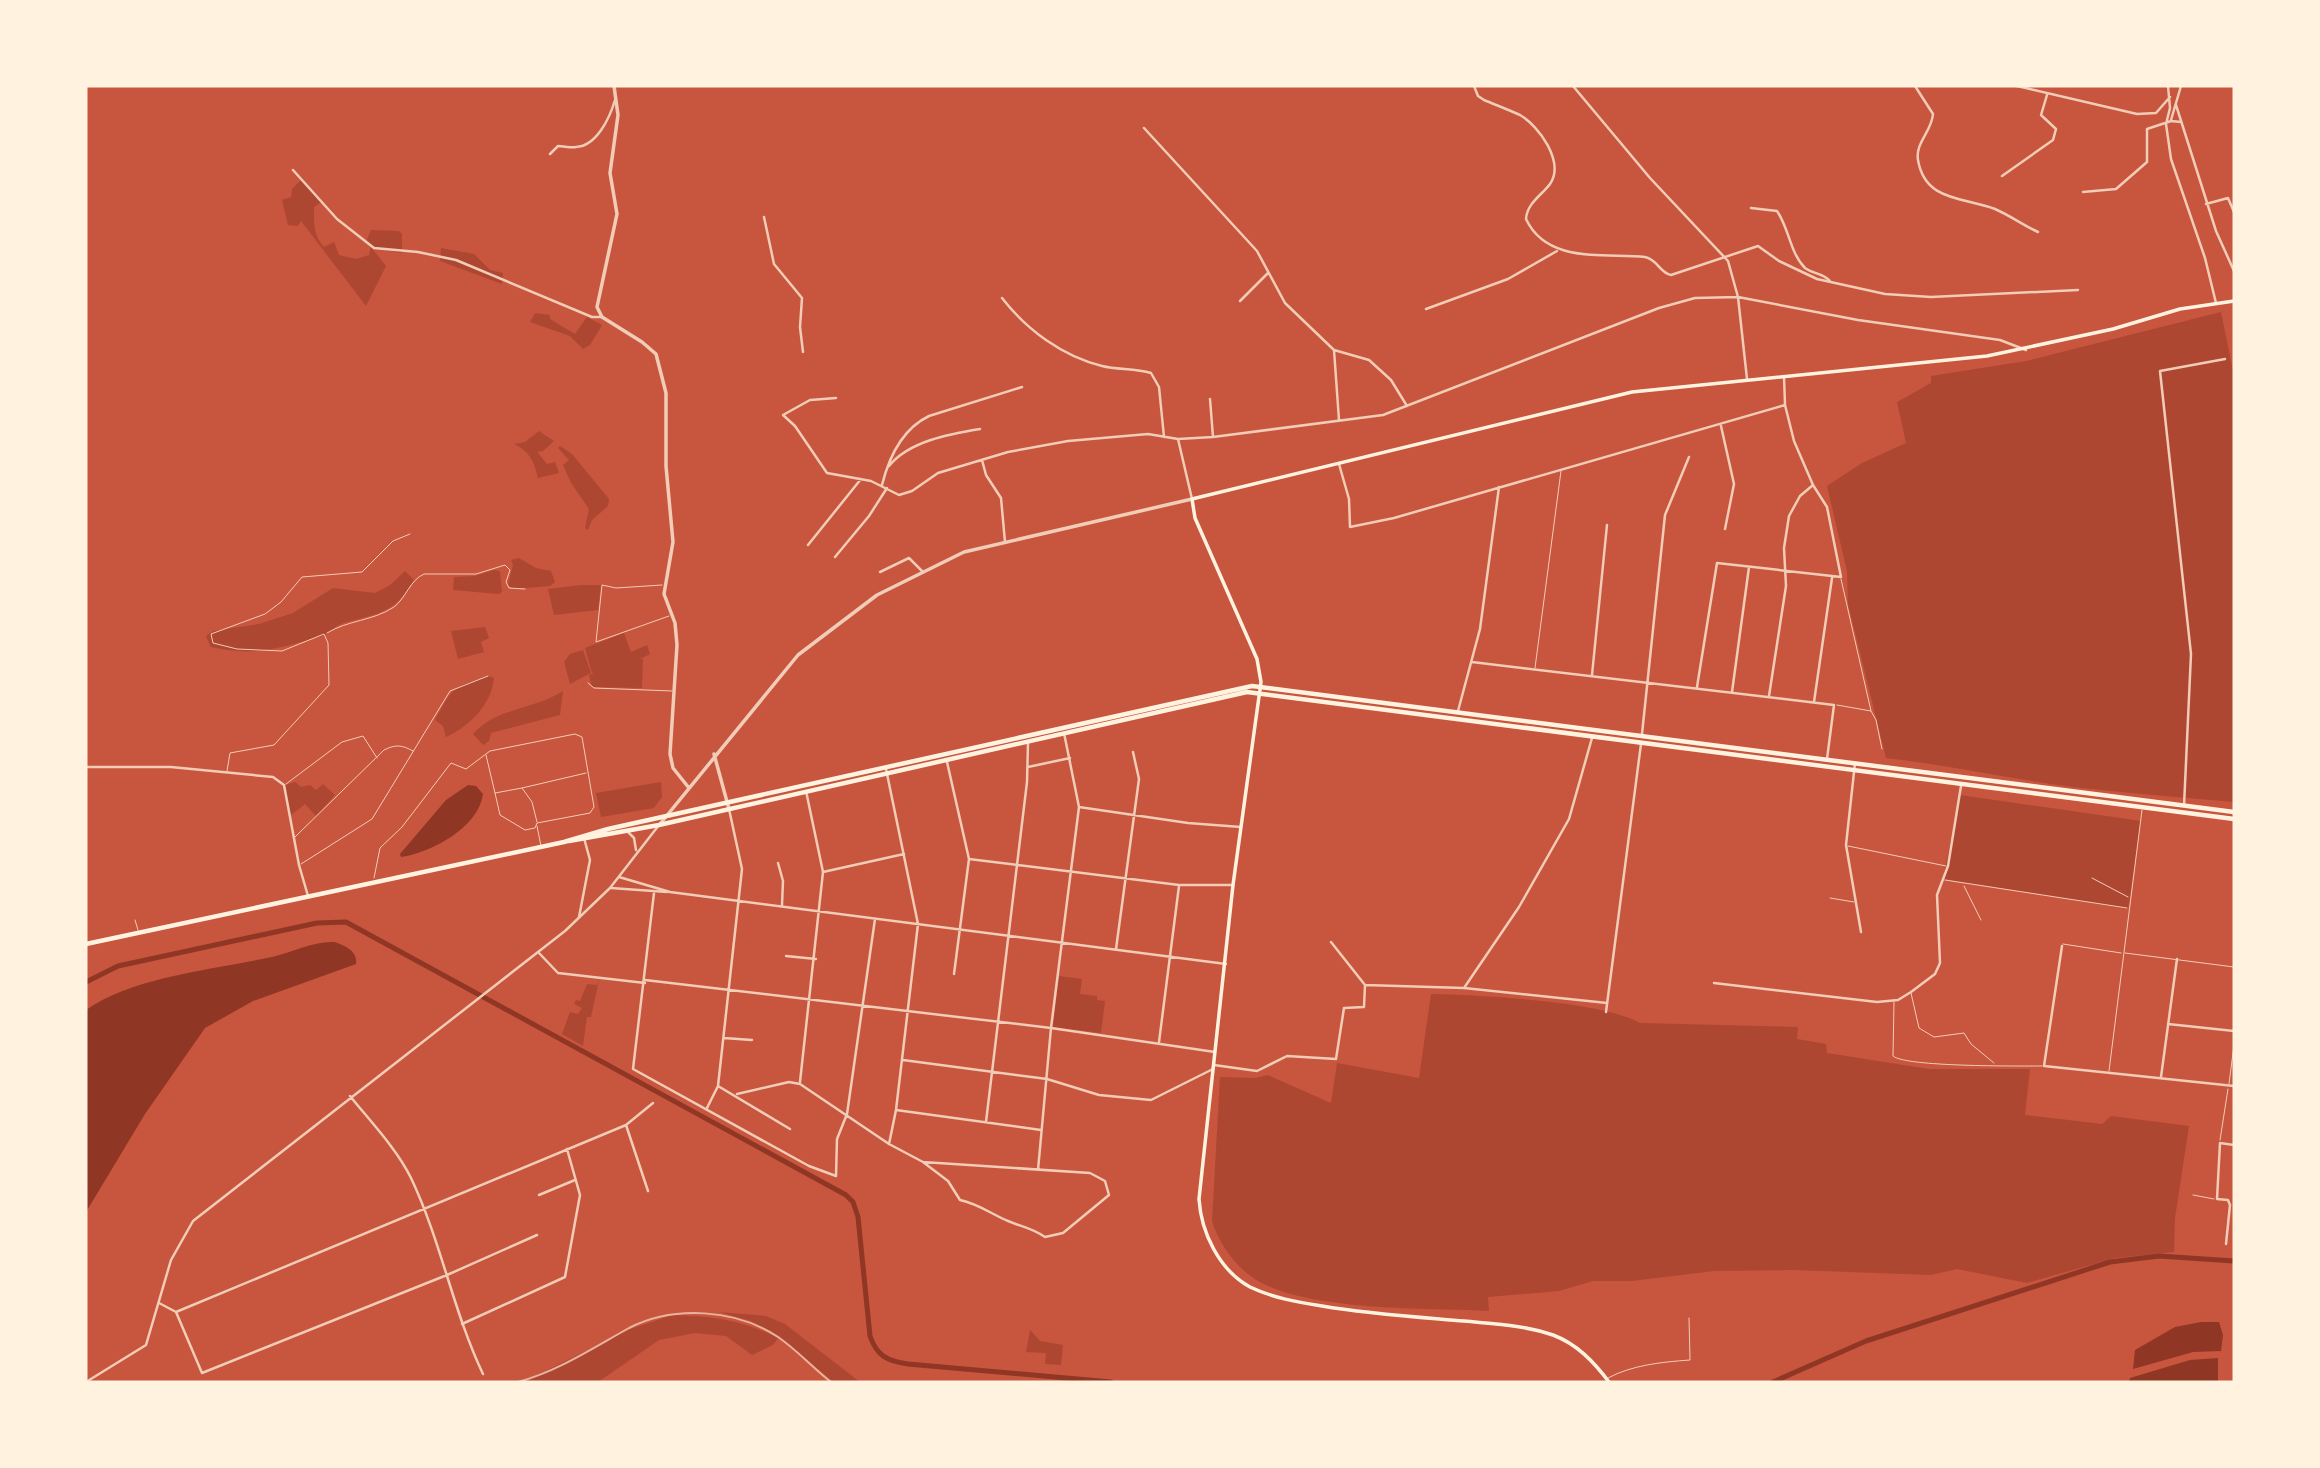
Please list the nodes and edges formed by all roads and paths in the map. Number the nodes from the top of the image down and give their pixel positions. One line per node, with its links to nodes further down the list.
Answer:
1 (614, 86): 9 (street)
2 (1474, 86): 25 (street)
3 (1573, 86): 26 (street)
4 (1915, 86): 24 (street)
5 (2017, 86): 8 (street)
6 (2168, 86): 10 (street)
7 (2181, 86): 11 (street)
8 (2048, 94): 10 (street); 18 (street)
9 (616, 97): 16 (street); 37 (street)
10 (2170, 97): 13 (street)
11 (2176, 105): 12 (street); 14 (street)
12 (2171, 121): 13 (street); 14 (street)
13 (2166, 124): 19 (street); 35 (street)
14 (2183, 124): 20 (street)
15 (1144, 128): 28 (street)
16 (550, 154)
17 (293, 170): 37 (street)
18 (2002, 176)
19 (2083, 192)
20 (2206, 204): 22 (street); 27 (street)
21 (1751, 208): 29 (street)
22 (2234, 212)
23 (764, 217): 40 (street)
24 (2038, 232)
25 (1559, 250): 26 (street); 36 (street)
26 (1723, 255): 29 (street); 32 (street)
27 (2234, 271)
28 (1268, 273): 34 (street); 39 (street)
29 (1830, 281): 30 (street)
30 (2078, 290)
31 (1002, 298): 52 (street)
32 (1738, 298): 38 (street); 43 (street); 48 (street)
33 (2234, 300): 35 (main road)
34 (1240, 301)
35 (2216, 303): 38 (main road)
36 (1426, 309)
37 (601, 317): 78 (street)
38 (2026, 350): 42 (main road)
39 (1334, 351): 48 (street); 49 (street)
40 (803, 352)
41 (2225, 359): 136 (street)
42 (1784, 376): 43 (main road); 47 (street)
43 (1747, 379): 57 (main road)
44 (1022, 387): 58 (street)
45 (836, 398): 60 (street)
46 (1210, 399): 53 (street)
47 (1785, 405): 50 (street); 62 (street)
48 (1407, 407): 49 (street)
49 (1339, 420): 53 (street)
50 (1720, 424): 59 (street); 67 (street)
51 (980, 429): 58 (street)
52 (1164, 437): 54 (street); 56 (street)
53 (1213, 437): 54 (street)
54 (1178, 439): 65 (street)
55 (1689, 457): 86 (street)
56 (982, 459): 64 (street); 69 (street)
57 (1339, 464): 63 (street); 65 (main road)
58 (886, 469): 61 (street)
59 (1561, 471): 63 (street); 83 (lane)
60 (861, 479): 61 (street); 70 (street)
61 (882, 485): 64 (street)
62 (1814, 485): 75 (street); 76 (street)
63 (1499, 487): 82 (street)
64 (887, 488): 71 (street)
65 (1192, 499): 69 (street); 88 (main road)
66 (1607, 525): 84 (street)
67 (1725, 529)
68 (410, 534): 81 (lane)
69 (1005, 542): 74 (street)
70 (808, 545)
71 (835, 557)
72 (1749, 568): 75 (street); 89 (street); 91 (street)
73 (880, 572): 74 (street)
74 (923, 572): 113 (street)
75 (1786, 572): 77 (street); 93 (street)
76 (1841, 577): 77 (street); 100 (lane)
77 (1832, 578): 94 (street)
78 (664, 584): 80 (street); 80 (lane)
79 (525, 589): 81 (lane)
80 (673, 615): 90 (street)
81 (324, 634): 124 (lane)
82 (1472, 662): 83 (street); 99 (street)
83 (1535, 670): 84 (street)
84 (1592, 675): 86 (street)
85 (488, 676): 110 (lane)
86 (1649, 681): 89 (street); 104 (street)
87 (588, 683): 90 (lane)
88 (1261, 686): 92 (main road); 95 (highway); 103 (highway)
89 (1697, 687): 91 (street)
90 (672, 691): 131 (street)
91 (1732, 691): 93 (street)
92 (1260, 693): 98 (highway); 103 (highway); 145 (main road)
93 (1769, 696): 94 (street)
94 (1814, 702): 96 (street)
95 (1397, 703): 97 (highway); 98 (street)
96 (1834, 705): 100 (lane); 118 (street)
97 (1445, 709): 99 (highway); 101 (street)
98 (1396, 710): 101 (highway)
99 (1458, 711): 102 (highway)
100 (1871, 711): 109 (lane)
101 (1444, 716): 105 (highway)
102 (1594, 729): 104 (highway); 105 (street)
103 (1063, 730): 106 (highway); 117 (street)
104 (1642, 735): 107 (street); 108 (highway)
105 (1593, 736): 107 (highway); 205 (street)
106 (1027, 738): 115 (highway); 121 (street)
107 (1641, 742): 114 (highway); 210 (street)
108 (1742, 748): 114 (street); 118 (highway)
109 (1882, 749)
110 (415, 752): 116 (lane); 155 (lane)
111 (1133, 752): 140 (street)
112 (486, 753): 125 (lane); 133 (lane); 164 (lane)
113 (714, 754): 131 (street); 135 (street)
114 (1741, 755): 122 (highway)
115 (946, 757): 123 (highway); 153 (street)
116 (377, 758): 129 (lane); 147 (lane)
117 (1070, 758): 121 (street); 137 (street)
118 (1827, 759): 119 (highway)
119 (1855, 763): 122 (street); 127 (highway)
120 (86, 767): 124 (street)
121 (1028, 767): 156 (street)
122 (1854, 770): 128 (highway); 149 (street)
123 (886, 771): 126 (highway); 152 (street)
124 (227, 772): 129 (street)
125 (588, 772): 130 (lane); 143 (lane)
126 (858, 777): 132 (highway); 135 (highway)
127 (1962, 777): 128 (street); 134 (highway)
128 (1962, 784): 138 (highway); 157 (street)
129 (284, 785): 147 (street)
130 (522, 788): 133 (lane); 143 (lane)
131 (689, 788): 141 (street)
132 (806, 791): 135 (highway); 158 (street)
133 (495, 793): 143 (lane)
134 (2144, 801): 136 (highway); 138 (street)
135 (729, 806): 141 (highway); 144 (highway); 174 (street)
136 (2184, 806): 139 (highway)
137 (1080, 807): 140 (street); 159 (street)
138 (2143, 808): 142 (highway); 173 (lane)
139 (2233, 812): 142 (street)
140 (1135, 815): 145 (street); 162 (street)
141 (665, 817): 144 (street); 148 (highway)
142 (2233, 819)
143 (537, 823): 150 (lane)
144 (659, 825): 146 (highway); 151 (street)
145 (1241, 827): 167 (main road)
146 (628, 832): 148 (highway); 151 (street)
147 (294, 838): 155 (street)
148 (584, 838): 150 (highway); 179 (street)
149 (1846, 845): 157 (lane); 175 (street)
150 (541, 846): 164 (highway)
151 (637, 852): 160 (street)
152 (904, 855): 158 (street); 183 (street)
153 (969, 859): 156 (street); 184 (street)
154 (778, 863): 176 (street)
155 (299, 865): 171 (street)
156 (1017, 865): 159 (street); 187 (street)
157 (1948, 866): 163 (street)
158 (823, 872): 178 (street)
159 (1073, 873): 162 (street); 188 (street)
160 (619, 877): 168 (street); 169 (street)
161 (2092, 878): 173 (lane)
162 (1125, 879): 166 (street); 192 (street)
163 (1943, 879): 165 (lane); 207 (street)
164 (374, 882): 171 (highway)
165 (1963, 884): 177 (lane); 182 (lane)
166 (1179, 885): 167 (street); 196 (street)
167 (1233, 885): 199 (main road)
168 (610, 888): 170 (street); 179 (street)
169 (670, 892): 170 (street); 174 (street)
170 (654, 893): 202 (street)
171 (308, 896): 186 (highway)
172 (1830, 898): 175 (lane)
173 (2130, 898): 177 (lane)
174 (738, 901): 176 (street); 206 (street)
175 (1854, 902): 185 (street)
176 (782, 906): 178 (street)
177 (2129, 909): 194 (lane)
178 (821, 910): 180 (street); 197 (street)
179 (579, 918): 193 (street)
180 (875, 919): 183 (street); 211 (street)
181 (135, 920): 186 (lane)
182 (1981, 920)
183 (918, 924): 184 (street); 212 (street)
184 (961, 929): 187 (street); 201 (street)
185 (1860, 932)
186 (138, 933): 190 (highway)
187 (1007, 934): 188 (street); 214 (street)
188 (1063, 942): 192 (street); 216 (street)
189 (1331, 942): 204 (street)
190 (86, 944)
191 (2062, 946): 194 (lane); 225 (street)
192 (1116, 949): 196 (street)
193 (538, 952): 202 (street); 236 (street)
194 (2123, 953): 198 (lane); 227 (lane)
195 (786, 956): 197 (street)
196 (1169, 956): 199 (street); 220 (street)
197 (816, 959): 209 (street)
198 (2177, 959): 200 (lane); 215 (street)
199 (1226, 964): 222 (main road)
200 (2234, 967)
201 (954, 974)
202 (645, 981): 206 (street); 238 (street)
203 (1714, 983): 208 (street)
204 (1365, 985): 205 (street); 226 (street)
205 (1464, 988): 210 (street)
206 (728, 991): 209 (street); 218 (street)
207 (1911, 992): 208 (street); 224 (lane)
208 (1894, 1000): 224 (lane)
209 (811, 1001): 211 (street); 231 (street)
210 (1607, 1003): 213 (street)
211 (862, 1008): 212 (street); 240 (street)
212 (908, 1011): 214 (street); 223 (street)
213 (1606, 1012)
214 (997, 1023): 216 (street); 228 (street)
215 (2168, 1024): 217 (street); 229 (street)
216 (1051, 1028): 220 (street); 230 (street)
217 (2234, 1031)
218 (723, 1038): 219 (street); 233 (street)
219 (752, 1041)
220 (1159, 1042): 222 (street)
221 (2234, 1045): 232 (lane)
222 (1214, 1052): 226 (main road)
223 (902, 1060): 228 (street); 239 (street)
224 (1996, 1064): 225 (lane)
225 (2044, 1066): 227 (street)
226 (1214, 1067): 230 (street); 265 (main road)
227 (2109, 1071): 229 (street)
228 (992, 1073): 230 (street); 241 (street)
229 (2161, 1077): 232 (street)
230 (1047, 1079): 244 (street)
231 (800, 1084): 235 (street); 240 (street)
232 (2229, 1085): 234 (street); 245 (lane)
233 (718, 1086): 235 (street); 238 (street)
234 (2234, 1086)
235 (737, 1094): 243 (street)
236 (350, 1096): 256 (street); 260 (street)
237 (653, 1103): 242 (street)
238 (706, 1108): 240 (street)
239 (896, 1110): 241 (street); 246 (street)
240 (847, 1114): 246 (street)
241 (986, 1122): 244 (street)
242 (626, 1125): 248 (street); 252 (street)
243 (790, 1129)
244 (1041, 1130): 250 (street)
245 (2220, 1143): 247 (street); 255 (street)
246 (889, 1144): 249 (street)
247 (2234, 1145)
248 (567, 1149): 251 (street); 256 (street)
249 (923, 1162): 250 (street); 250 (street)
250 (1038, 1170)
251 (575, 1181): 253 (street); 263 (street)
252 (648, 1191)
253 (539, 1195)
254 (2193, 1195): 255 (lane)
255 (2217, 1199): 258 (street)
256 (423, 1210): 259 (street); 261 (street)
257 (537, 1235): 259 (street)
258 (2226, 1244)
259 (447, 1275): 261 (street); 263 (street)
260 (158, 1303): 261 (street); 266 (street)
261 (176, 1312)
262 (1689, 1318): 265 (lane)
263 (461, 1324): 264 (street)
264 (483, 1374)
265 (1608, 1380)
266 (86, 1382)

